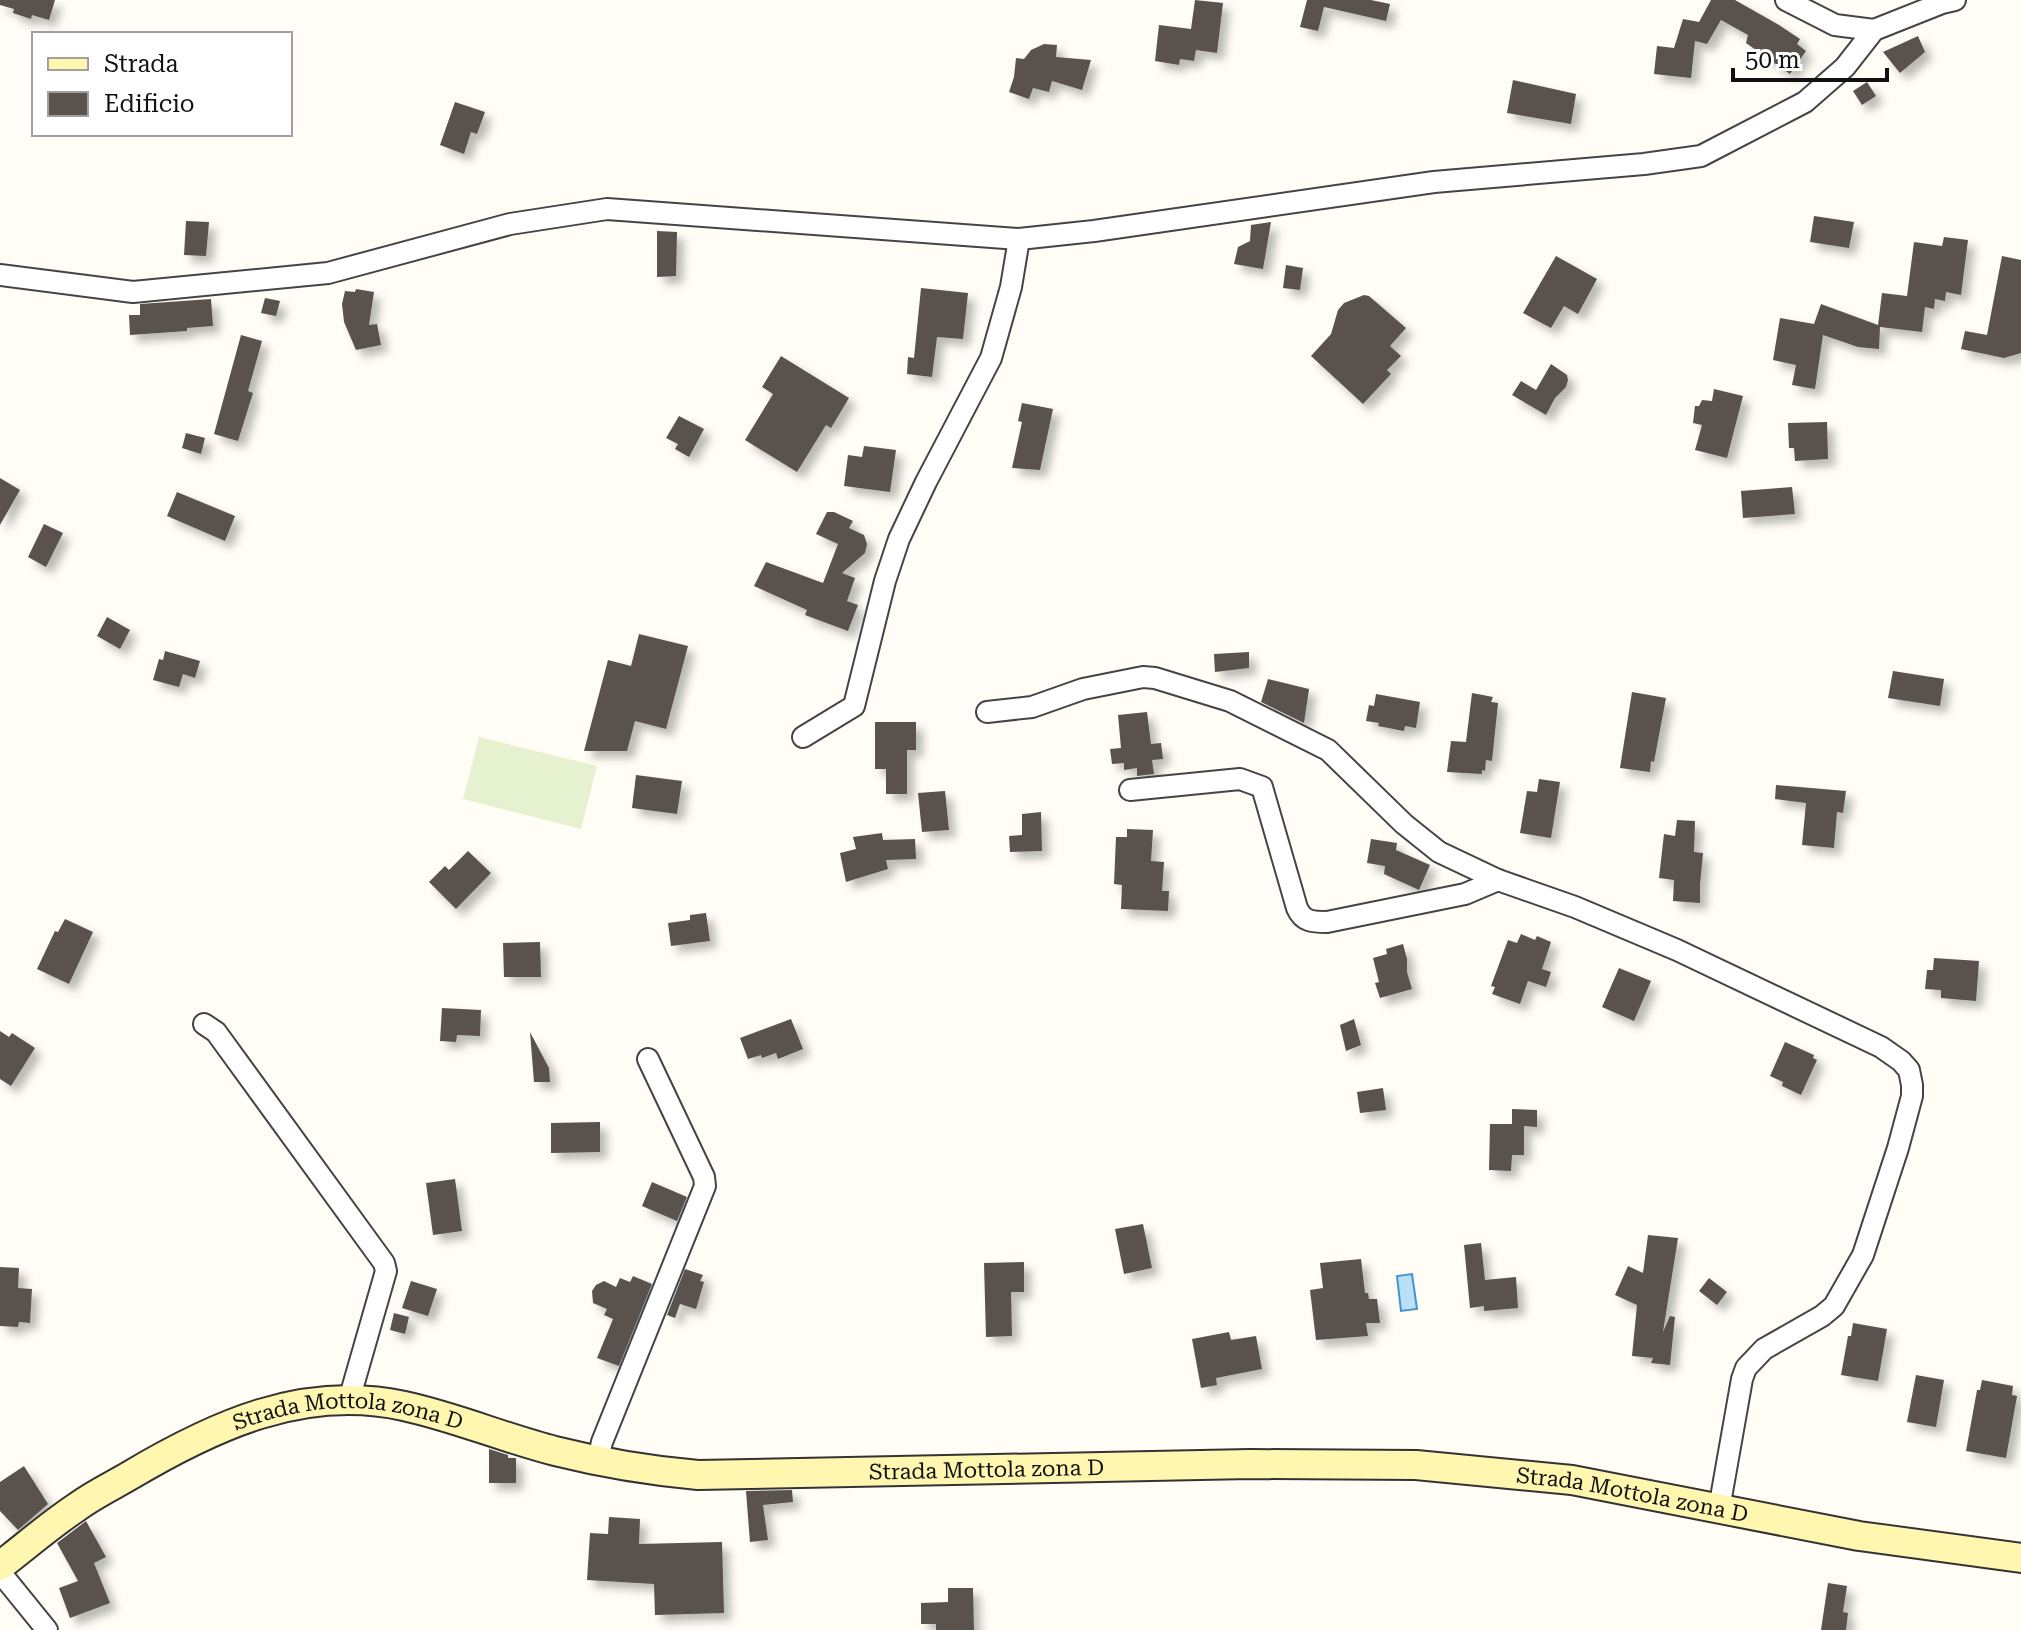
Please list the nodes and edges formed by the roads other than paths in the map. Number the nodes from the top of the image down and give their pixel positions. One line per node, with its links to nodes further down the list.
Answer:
1 (1786, 0): 3 (street)
2 (1955, 0): 3 (street)
3 (1874, 30): 4 (street)
4 (1019, 239): 5 (street); 7 (street)
5 (0, 275)
6 (987, 712): 9 (street)
7 (803, 737)
8 (1130, 790): 9 (street)
9 (1498, 880): 14 (street)
10 (204, 1024): 12 (street)
11 (648, 1059): 13 (street)
12 (349, 1400): 13 (main road, Strada Mottola zona D); 16 (main road, Strada Mottola zona D)
13 (598, 1459): 14 (main road, Strada Mottola zona D)
14 (1719, 1509): 15 (main road, Strada Mottola zona D)
15 (2021, 1558)
16 (0, 1569): 17 (street)
17 (47, 1630)

